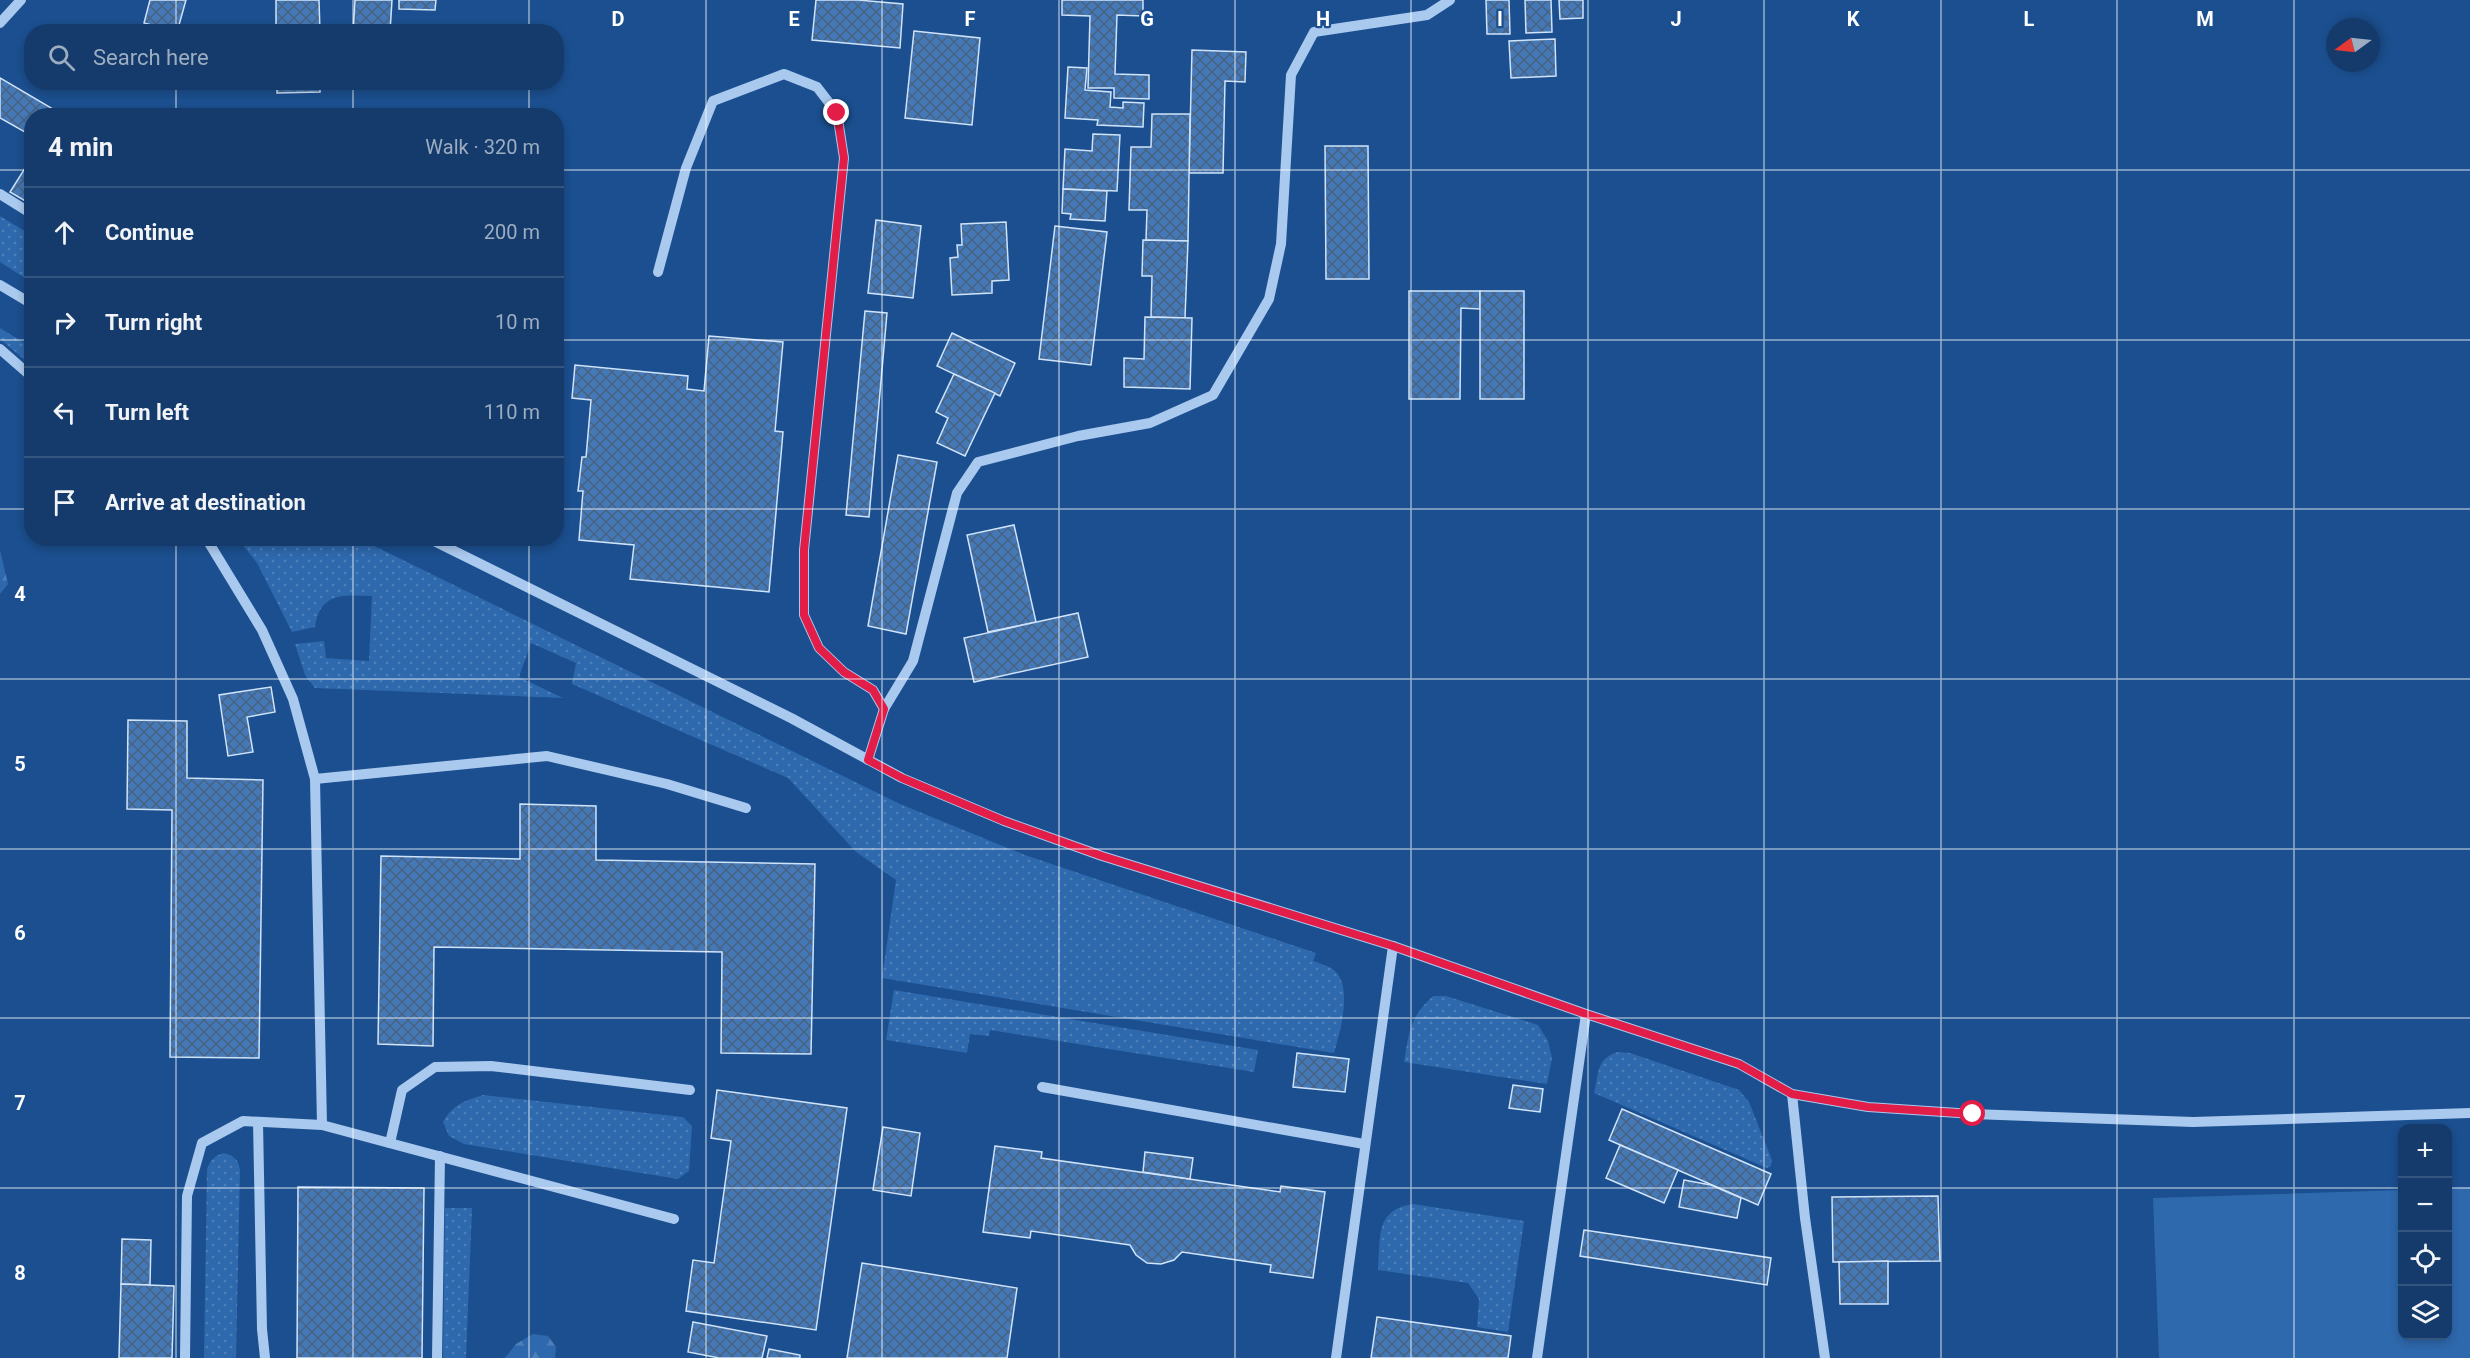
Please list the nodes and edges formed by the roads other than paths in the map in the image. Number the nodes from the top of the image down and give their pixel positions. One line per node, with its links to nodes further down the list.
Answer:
1 (21, 0): 3 (street)
2 (1450, 0): 13 (street)
3 (0, 23)
4 (0, 194): 5 (street)
5 (24, 209)
6 (658, 272): 13 (street)
7 (0, 285): 8 (street)
8 (24, 299)
9 (0, 349): 10 (street)
10 (24, 370)
11 (211, 546): 15 (street)
12 (444, 546): 14 (street)
13 (884, 709): 14 (street)
14 (868, 760): 17 (street)
15 (315, 779): 16 (street); 24 (street)
16 (746, 808)
17 (1393, 946): 18 (street); 26 (street)
18 (1586, 1014): 21 (street); 33 (street)
19 (1042, 1087): 26 (street)
20 (690, 1090): 25 (street)
21 (1792, 1094): 22 (street); 34 (street)
22 (2470, 1113)
23 (258, 1122): 24 (street); 29 (street); 30 (street)
24 (322, 1125): 25 (street)
25 (390, 1143): 27 (street)
26 (1364, 1144): 32 (street)
27 (440, 1156): 28 (street); 31 (street)
28 (674, 1219)
29 (185, 1358)
30 (265, 1358)
31 (437, 1358)
32 (1336, 1358)
33 (1537, 1358)
34 (1825, 1358)

